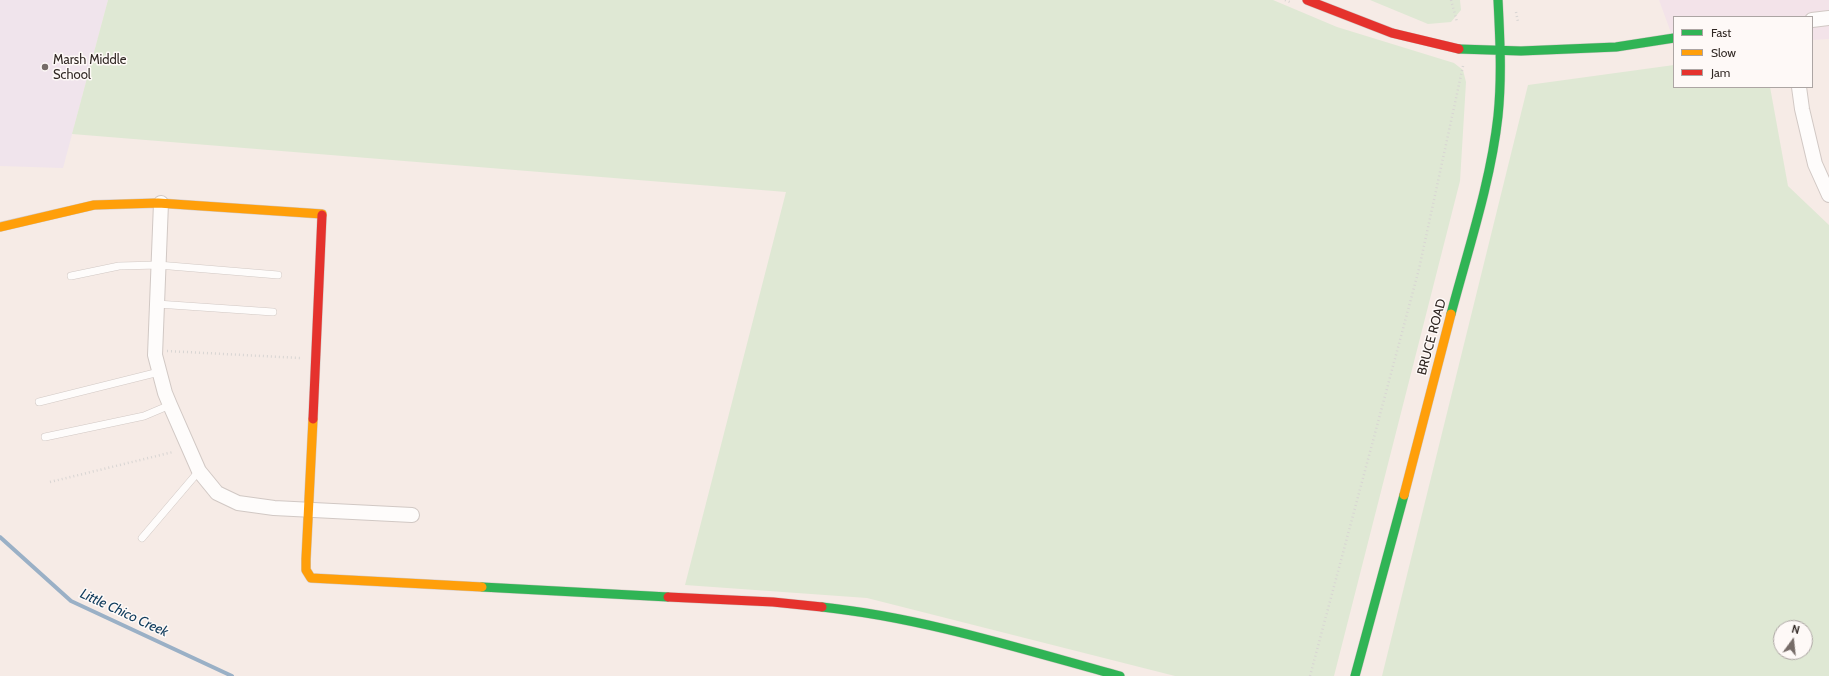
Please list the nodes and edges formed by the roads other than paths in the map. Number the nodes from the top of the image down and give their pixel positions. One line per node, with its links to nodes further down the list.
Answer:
1 (1307, 0): 6 (street)
2 (1498, 0): 6 (street, BRUCE ROAD)
3 (1829, 18): 4 (street)
4 (1813, 20)
5 (1673, 38): 6 (street)
6 (1501, 52): 25 (street, BRUCE ROAD)
7 (1799, 88): 8 (street)
8 (1829, 195)
9 (161, 203): 10 (street); 11 (street); 21 (street)
10 (0, 227)
11 (158, 265): 12 (lane); 13 (lane); 14 (street)
12 (278, 275)
13 (71, 276)
14 (157, 304): 15 (lane); 16 (street)
15 (273, 312)
16 (159, 372): 17 (lane); 18 (street)
17 (39, 402)
18 (170, 405): 19 (lane); 20 (street)
19 (45, 437)
20 (199, 471): 21 (street); 23 (lane)
21 (308, 510): 22 (street); 24 (street)
22 (412, 514)
23 (142, 538)
24 (1120, 676)
25 (1355, 676)

